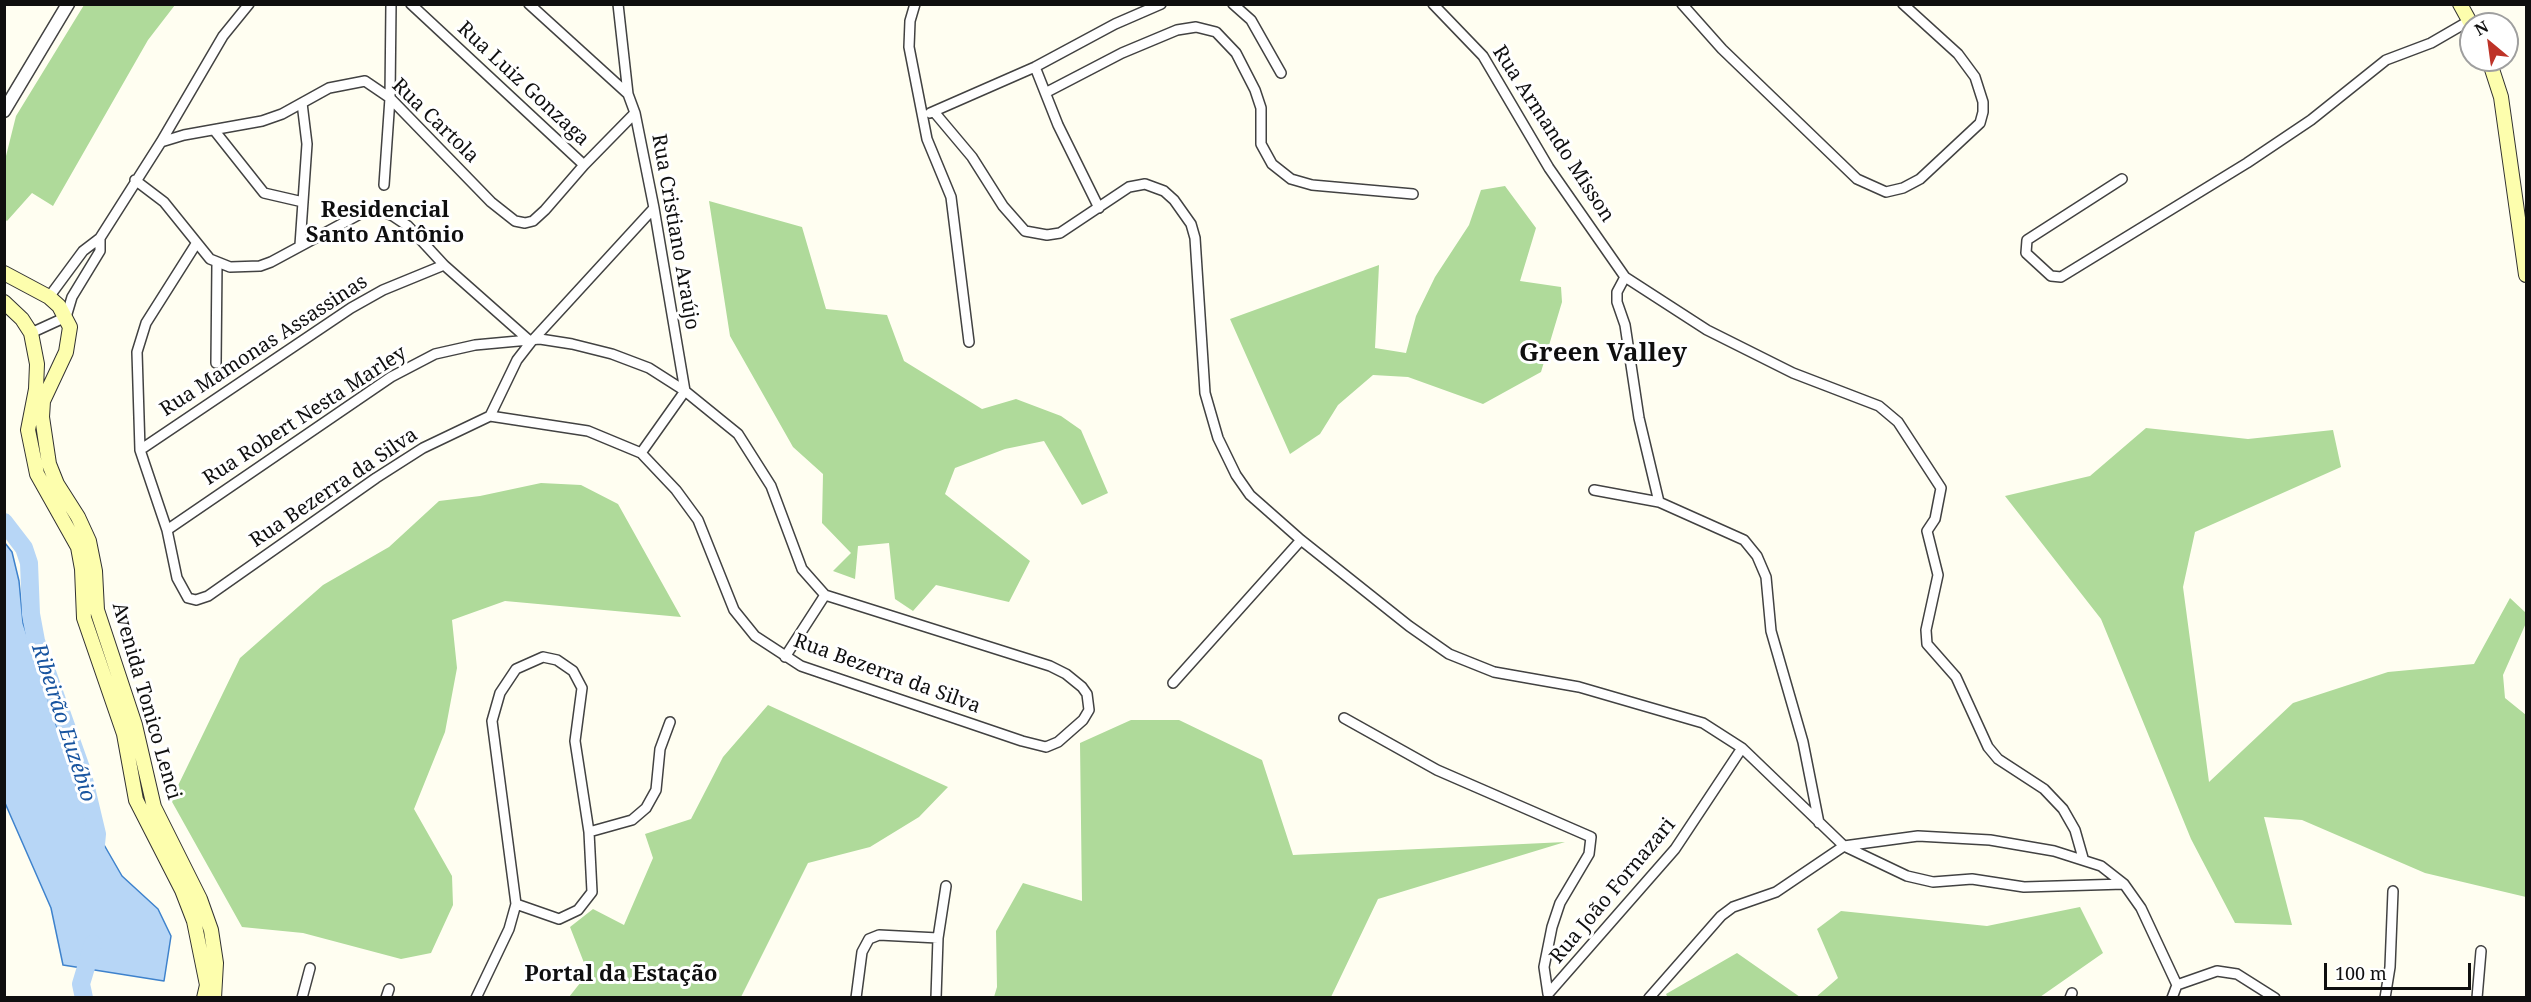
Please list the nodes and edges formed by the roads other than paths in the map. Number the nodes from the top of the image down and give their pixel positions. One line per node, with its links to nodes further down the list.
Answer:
1 (68, 4): 22 (street)
2 (249, 4): 27 (street)
3 (391, 4): 20 (street)
4 (411, 4): 28 (street, Rua Luiz Gonzaga)
5 (529, 4): 19 (street)
6 (618, 4): 19 (street, Rua Cristiano Araújo)
7 (915, 4): 24 (street)
8 (1161, 4): 13 (street)
9 (1233, 4): 16 (street)
10 (1433, 4): 46 (street, Rua Armando Misson)
11 (1682, 4): 12 (street)
12 (1903, 4)
13 (1146, 7): 15 (street)
14 (2459, 28): 29 (street)
15 (1035, 67): 18 (street); 25 (street)
16 (1281, 72)
17 (2493, 72): 36 (main road)
18 (1047, 92): 32 (street); 35 (street)
19 (628, 94): 23 (street, Rua Cristiano Araújo)
20 (390, 98): 21 (street, Rua Cartola); 28 (street, Rua Cartola); 31 (street)
21 (302, 103): 26 (street, Rua Cartola); 33 (street)
22 (4, 111)
23 (635, 113): 28 (street, Rua Cartola); 34 (street, Rua Cristiano Araújo)
24 (923, 113): 25 (street); 52 (street)
25 (935, 113): 35 (street)
26 (214, 130): 27 (street, Rua Cartola); 33 (street)
27 (160, 142): 30 (street)
28 (584, 165)
29 (2122, 179)
30 (135, 180): 37 (street); 38 (street)
31 (384, 185)
32 (1413, 194)
33 (303, 202): 39 (street)
34 (654, 208): 51 (street); 54 (street, Rua Cristiano Araújo)
35 (1099, 208): 61 (street)
36 (2522, 210): 44 (main road)
37 (100, 238): 42 (street); 45 (street)
38 (196, 244): 40 (street); 56 (street)
39 (300, 245): 40 (street); 41 (street)
40 (217, 263): 53 (street)
41 (444, 265): 51 (street); 56 (street, Rua Mamonas Assassinas)
42 (70, 270): 45 (street); 47 (street)
43 (4, 273): 47 (main road)
44 (2526, 275)
45 (84, 277): 49 (street)
46 (1625, 277): 59 (street); 71 (street)
47 (49, 297): 49 (main road)
48 (4, 302): 50 (main road, Avenida Tonico Lenci)
49 (66, 317): 50 (street); 82 (main road, Avenida Tonico Lenci)
50 (31, 333): 81 (main road, Avenida Tonico Lenci)
51 (531, 342): 54 (street, Rua Robert Nesta Marley); 55 (street); 60 (street, Rua Robert Nesta Marley)
52 (969, 342)
53 (216, 363)
54 (685, 391): 57 (street); 62 (street, Rua Robert Nesta Marley)
55 (490, 416): 57 (street, Rua Bezerra da Silva); 60 (street, Rua Bezerra da Silva)
56 (140, 450): 60 (street)
57 (641, 453): 63 (street, Rua Bezerra da Silva)
58 (1594, 490): 59 (street)
59 (1659, 502): 68 (street)
60 (167, 530)
61 (1301, 540): 64 (street); 67 (street)
62 (825, 595): 63 (street); 63 (street, Rua Bezerra da Silva)
63 (785, 657)
64 (1173, 683)
65 (1344, 718): 80 (street, Rua João Fornazari)
66 (670, 722): 69 (street)
67 (1742, 748): 68 (street); 80 (street, Rua João Fornazari)
68 (1819, 823): 70 (street)
69 (590, 832): 75 (street); 75 (street)
70 (1844, 846): 71 (street); 72 (street); 87 (street)
71 (2083, 858): 72 (street)
72 (2124, 884): 79 (street)
73 (946, 886): 76 (street)
74 (2393, 891): 90 (street)
75 (516, 904): 84 (street)
76 (938, 938): 85 (street); 86 (street)
77 (2481, 951): 91 (street)
78 (310, 968): 83 (street)
79 (2177, 986): 88 (street); 89 (street)
80 (1546, 996)
81 (204, 998)
82 (214, 998)
83 (302, 998)
84 (476, 998)
85 (856, 998)
86 (936, 998)
87 (1649, 998)
88 (2172, 998)
89 (2275, 998)
90 (2385, 998)
91 (2477, 998)

